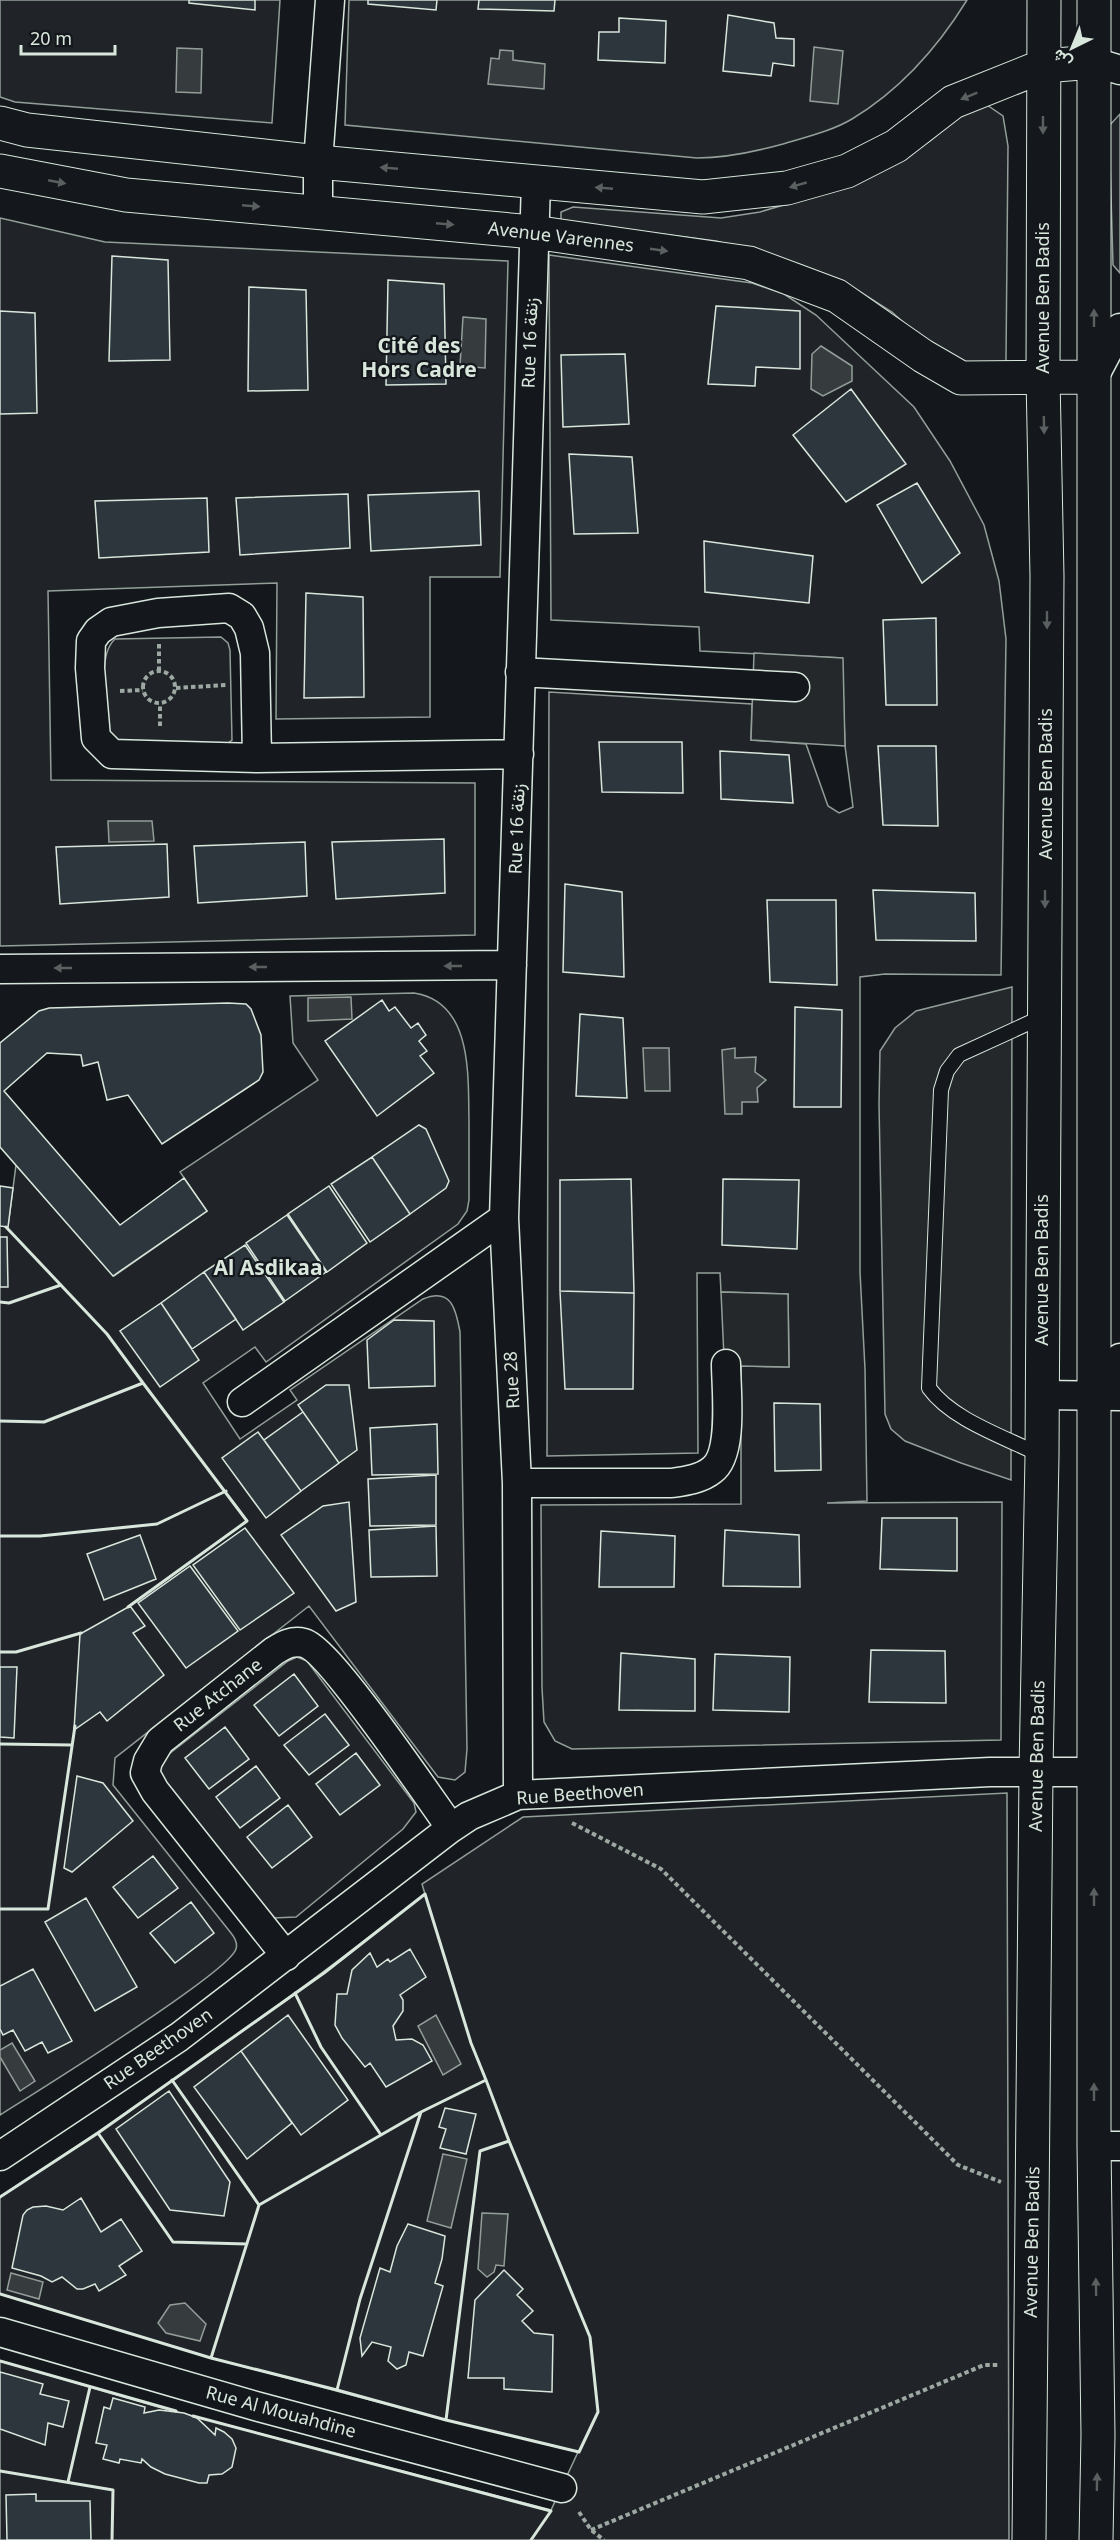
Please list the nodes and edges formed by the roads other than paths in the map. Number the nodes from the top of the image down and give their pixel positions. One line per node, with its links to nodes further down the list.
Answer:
1 (330, 0): 7 (street)
2 (1044, 0): 4 (main road, Avenue Ben Badis)
3 (1094, 0): 5 (main road)
4 (1043, 66): 5 (main road); 9 (main road, one-way to 9); 13 (main road, Avenue Ben Badis, one-way to 13)
5 (1107, 66): 14 (main road, one-way to 5)
6 (0, 123): 7 (main road)
7 (318, 162): 9 (main road, one-way to 7); 10 (street)
8 (0, 171): 10 (main road, Avenue Varennes, one-way to 10)
9 (536, 182): 11 (street, Rue 16 زنقة)
10 (318, 212): 11 (main road, Avenue Varennes, one-way to 11)
11 (533, 232): 13 (main road, Avenue Varennes, one-way to 13); 15 (street, Rue 16 زنقة)
12 (1120, 328): 14 (street)
13 (1044, 377): 14 (main road, Avenue Varennes); 21 (main road, Avenue Ben Badis, one-way to 21)
14 (1094, 377): 26 (main road)
15 (520, 672): 16 (street); 17 (street, Rue 16 زنقة)
16 (795, 687)
17 (519, 754): 18 (street); 19 (street, Rue 16 زنقة)
18 (257, 758): 18 (street)
19 (512, 965): 20 (street, one-way to 20); 22 (street, Rue 28)
20 (0, 969)
21 (1044, 1016): 25 (main road, Avenue Ben Badis); 28 (lane)
22 (504, 1218): 27 (street); 29 (street, Rue 28)
23 (1120, 1358): 26 (street)
24 (726, 1364): 29 (street)
25 (1042, 1395): 26 (street); 28 (main road, Avenue Ben Badis)
26 (1107, 1396): 31 (main road)
27 (242, 1402)
28 (1042, 1456): 30 (main road, Avenue Ben Badis)
29 (518, 1483): 32 (street, Rue 28)
30 (1036, 1771): 31 (street, Rue Beethoven); 32 (street, Rue Beethoven); 39 (main road, Avenue Ben Badis)
31 (1094, 1772): 35 (main road, one-way to 31)
32 (518, 1795): 33 (street, Rue Beethoven)
33 (451, 1828): 34 (street, Rue Beethoven); 34 (street, Rue Atchane)
34 (286, 1956): 36 (street, Rue Beethoven)
35 (1107, 2146): 40 (main road, one-way to 35)
36 (0, 2156)
37 (0, 2332): 38 (street, Rue Al Mouahdine)
38 (562, 2488)
39 (1029, 2540)
40 (1096, 2540)

